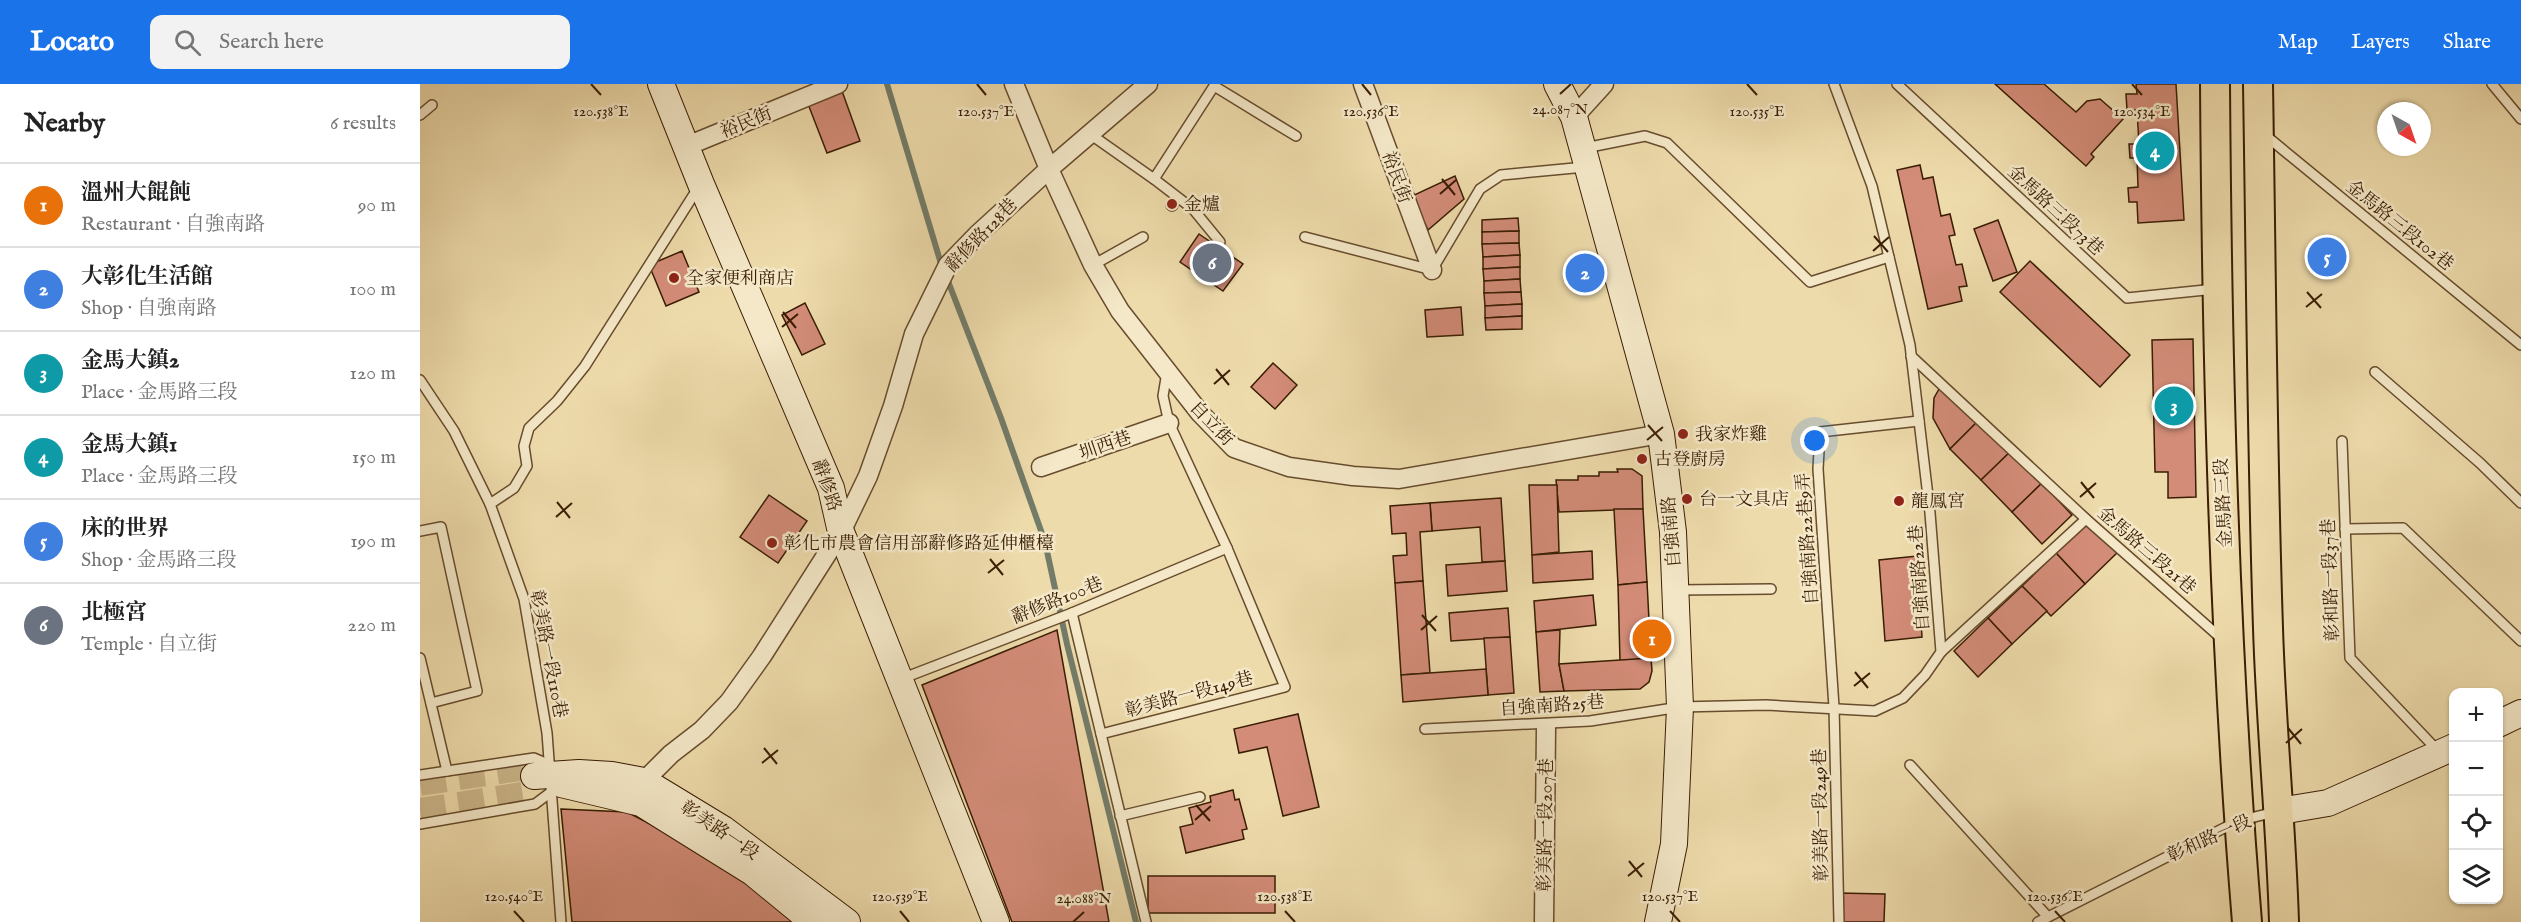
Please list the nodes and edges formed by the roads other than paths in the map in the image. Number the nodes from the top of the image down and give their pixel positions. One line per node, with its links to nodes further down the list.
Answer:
1 (662, 84): 20 (street, 辭修路)
2 (838, 84): 20 (street, 裕民街)
3 (1014, 84): 22 (street, 自立街)
4 (1148, 84): 18 (street, 辭修路128巷)
5 (1363, 84): 30 (street, 裕民街)
6 (1557, 84): 15 (street, 自強南路)
7 (1604, 84): 15 (street)
8 (1834, 84): 28 (lane, 自強南路22巷)
9 (1897, 84): 31 (lane, 金馬路三段73巷)
10 (2215, 84): 31 (main road, 金馬路三段)
11 (2258, 84): 17 (main road)
12 (2492, 84): 16 (lane)
13 (432, 105): 14 (lane)
14 (420, 115)
15 (1574, 117): 21 (street, 自強南路)
16 (2521, 119)
17 (2259, 130): 32 (lane, 金馬路三段102巷); 72 (main road)
18 (1090, 134): 22 (street, 辭修路128巷); 23 (lane)
19 (1296, 136): 23 (lane)
20 (687, 146): 24 (street, 辭修路)
21 (1585, 158): 28 (lane); 30 (lane); 39 (street, 自強南路)
22 (1049, 169): 29 (street, 自立街); 47 (street, 辭修路128巷)
23 (1154, 179): 27 (lane)
24 (701, 184): 43 (lane); 47 (street, 辭修路)
25 (1143, 237): 29 (lane)
26 (1305, 237): 30 (lane)
27 (1220, 242)
28 (1889, 257): 33 (lane, 自強南路22巷)
29 (1093, 265): 34 (street, 自立街)
30 (1432, 270)
31 (2216, 289): 53 (main road, 金馬路三段)
32 (2521, 345)
33 (1911, 356): 37 (lane, 自強南路22巷); 44 (lane, 金馬路三段21巷)
34 (1167, 372): 38 (lane); 39 (street, 自立街)
35 (2374, 372): 42 (lane)
36 (420, 380): 43 (lane, 彰美路一段110巷)
37 (1919, 421): 54 (lane, 自強南路22巷); 59 (lane, 自強南路22巷9弄)
38 (1169, 423): 41 (street, 圳西巷); 48 (lane)
39 (1661, 434): 50 (street, 自強南路)
40 (2342, 441): 45 (lane, 彰和路一段37巷)
41 (1041, 467)
42 (2521, 503)
43 (490, 504): 69 (lane, 彰美路一段110巷)
44 (2086, 519): 53 (lane, 金馬路三段21巷); 54 (lane)
45 (2344, 529): 52 (lane); 65 (lane, 彰和路一段37巷)
46 (420, 531): 57 (lane)
47 (841, 532): 56 (street, 辭修路); 70 (street, 辭修路128巷)
48 (1227, 548): 51 (lane, 辭修路100巷); 64 (lane, 彰美路一段149巷)
49 (1771, 589): 50 (lane)
50 (1675, 590): 58 (street, 自強南路)
51 (1072, 613): 56 (lane, 辭修路100巷); 64 (lane)
52 (2521, 641)
53 (2230, 646): 74 (main road, 金馬路三段)
54 (1941, 652): 59 (lane, 自強南路22巷)
55 (420, 658): 57 (lane)
56 (898, 680): 80 (street, 辭修路)
57 (430, 703): 67 (lane)
58 (1680, 707): 59 (lane, 自強南路22巷); 63 (lane, 自強南路25巷); 83 (street, 自強南路)
59 (1834, 707): 84 (lane, 彰美路一段249巷)
60 (2521, 713): 61 (street)
61 (2503, 722)
62 (1546, 728): 82 (street, 彰美路一段207巷)
63 (1425, 729)
64 (1101, 734): 73 (lane)
65 (2447, 750): 72 (street, 彰和路一段)
66 (1910, 765): 76 (lane)
67 (447, 771): 68 (lane); 69 (lane)
68 (420, 775)
69 (542, 779): 70 (street, 彰美路一段); 75 (lane); 77 (lane, 彰美路一段110巷)
70 (642, 792): 78 (street, 彰美路一段); 79 (street, 彰美路一段)
71 (1200, 797): 73 (lane)
72 (2280, 811): 74 (lane, 彰和路一段); 87 (main road)
73 (1120, 816): 81 (lane)
74 (2238, 821): 76 (lane, 彰和路一段); 86 (main road, 金馬路三段)
75 (420, 824)
76 (2048, 917): 85 (lane, 彰和路一段)
77 (561, 922)
78 (813, 922)
79 (847, 922)
80 (996, 922)
81 (1146, 922)
82 (1544, 922)
83 (1658, 922)
84 (1839, 922)
85 (2038, 922)
86 (2247, 922)
87 (2284, 922)

